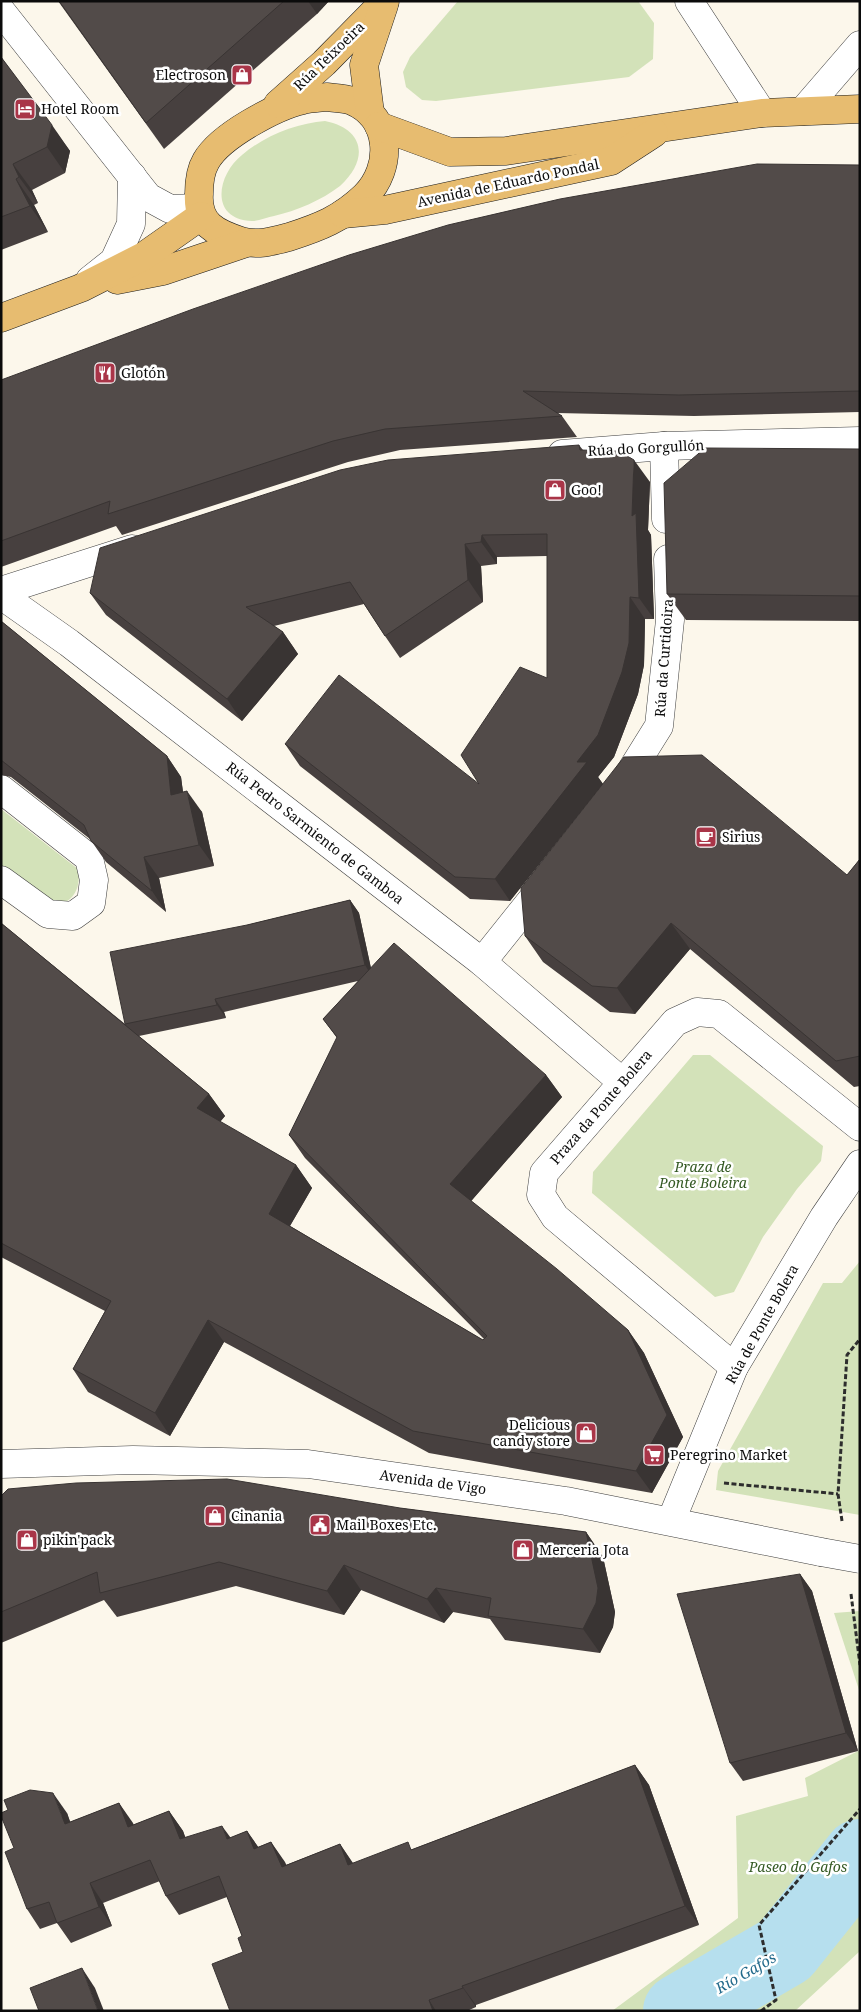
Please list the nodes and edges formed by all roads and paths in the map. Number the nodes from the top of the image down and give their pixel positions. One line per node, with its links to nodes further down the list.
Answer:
1 (689, 1): 7 (street)
2 (1, 10): 10 (street)
3 (860, 45): 6 (street)
4 (860, 109): 6 (main road, Avenida de Eduardo Pondal)
5 (272, 110): 8 (main road); 8 (main road, Rúa Teixoeira); 11 (main road)
6 (803, 111): 7 (main road, Avenida de Eduardo Pondal)
7 (762, 112): 9 (main road, Avenida de Eduardo Pondal)
8 (375, 119): 9 (main road, Avenida de Eduardo Pondal); 12 (main road)
9 (664, 126): 12 (main road, Avenida de Eduardo Pondal)
10 (132, 176): 11 (street); 14 (street)
11 (199, 212): 13 (main road); 14 (main road)
12 (343, 214): 13 (main road)
13 (246, 243): 14 (main road)
14 (81, 288): 15 (main road)
15 (1, 318)
16 (860, 441): 17 (street, Rúa do Gorgullón)
17 (664, 446): 18 (street, Rúa do Gorgullón); 22 (street, Rúa da Curtidoira)
18 (538, 456)
19 (153, 542): 20 (street)
20 (1, 593): 25 (street, Rúa Pedro Sarmiento de Gamboa)
21 (1, 789): 24 (street)
22 (604, 808)
23 (562, 861): 25 (street)
24 (1, 880)
25 (482, 962): 26 (street, Rúa Pedro Sarmiento de Gamboa)
26 (621, 1082): 27 (street, Praza da Ponte Bolera); 30 (street, Praza da Ponte Bolera)
27 (860, 1127)
28 (860, 1164): 30 (street, Rúa de Ponte Bolera)
29 (860, 1339): 32 (path)
30 (734, 1367): 33 (street, Rúa de Ponte Bolera)
31 (1, 1464): 33 (street, Avenida de Vigo)
32 (717, 1482)
33 (671, 1521): 34 (street, Avenida de Vigo, bridge)
34 (860, 1559)
35 (860, 1809): 36 (path)
36 (761, 2011)

